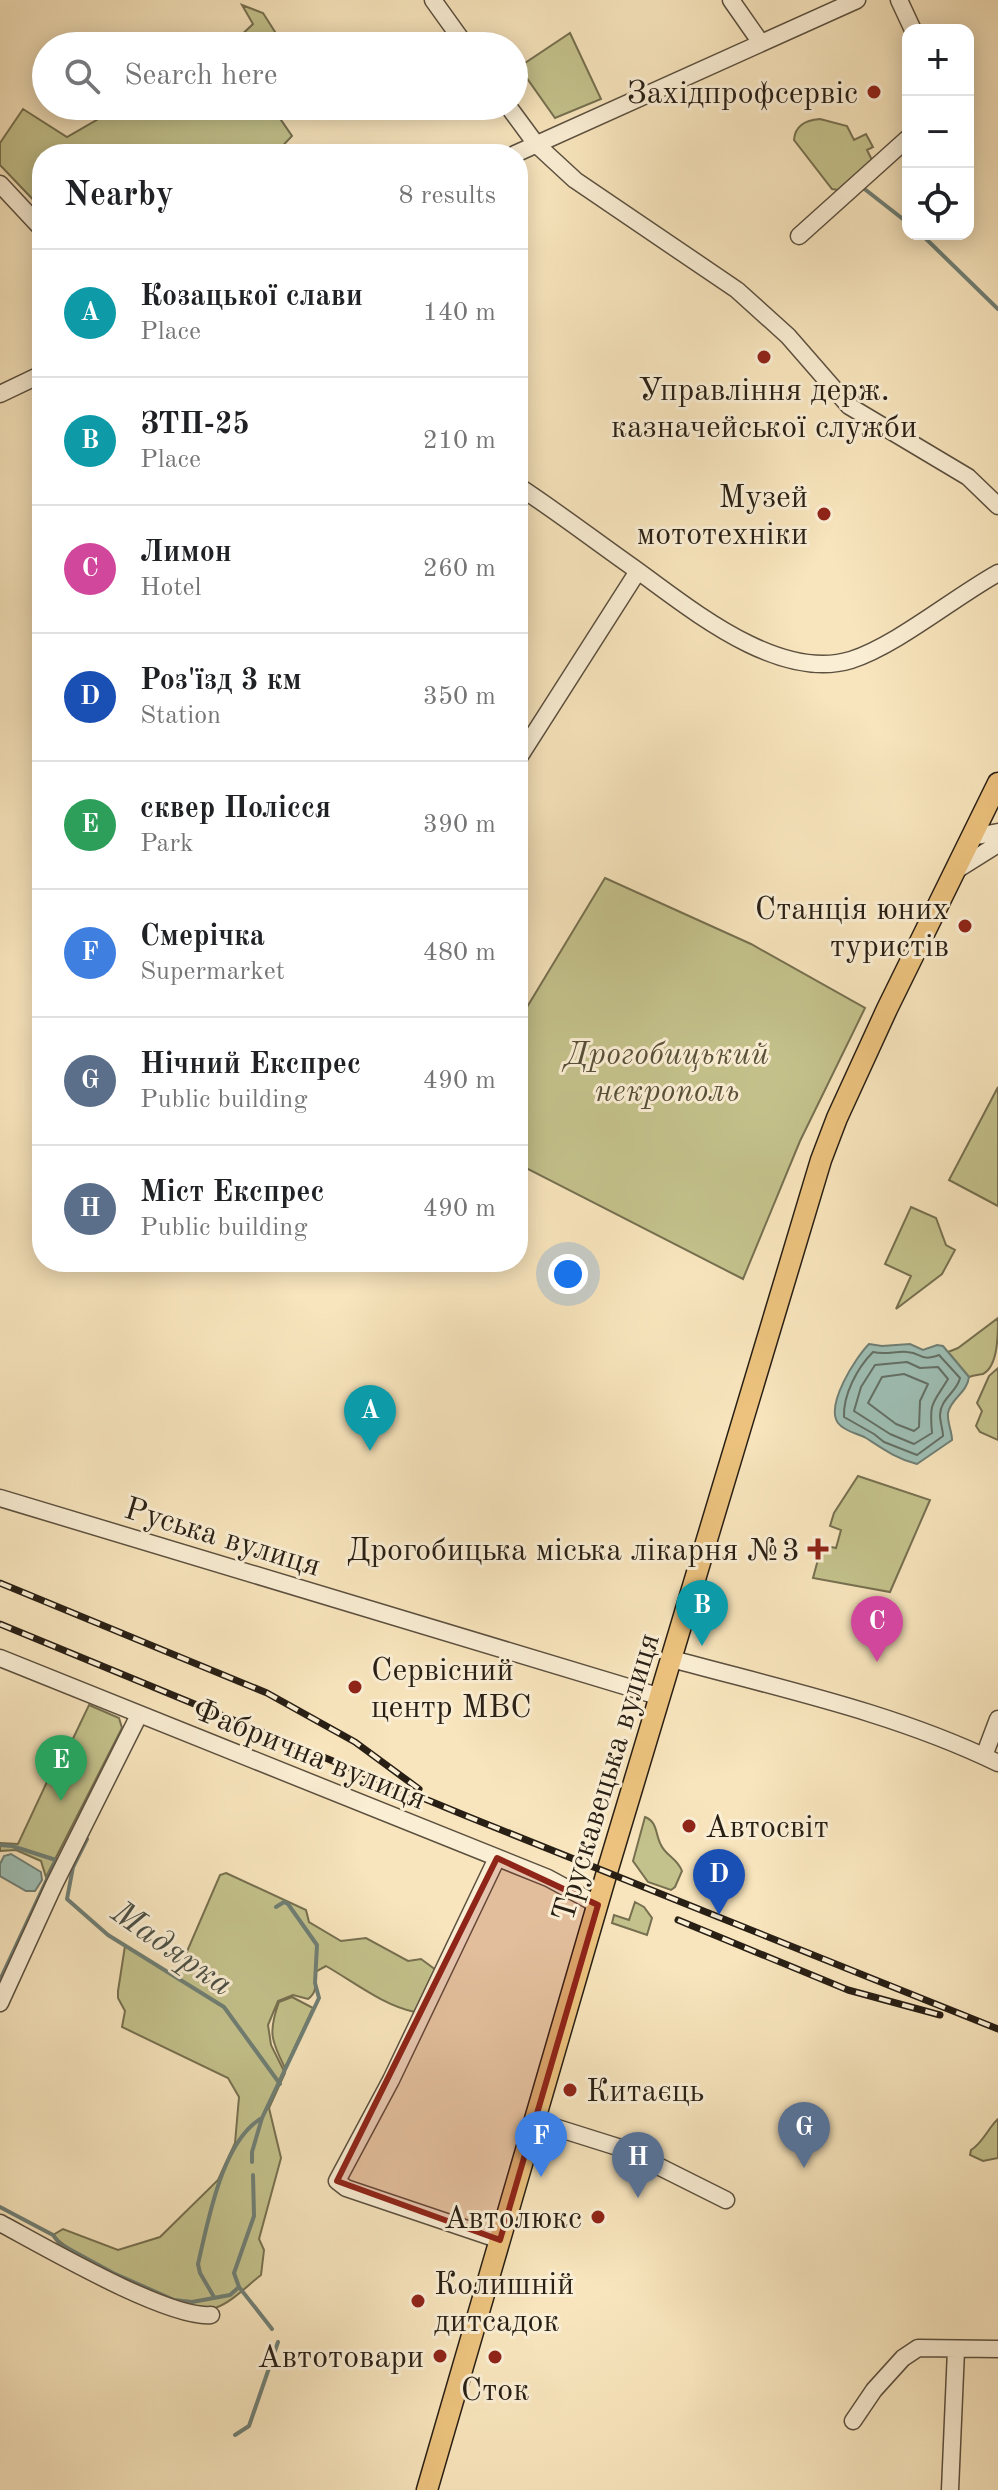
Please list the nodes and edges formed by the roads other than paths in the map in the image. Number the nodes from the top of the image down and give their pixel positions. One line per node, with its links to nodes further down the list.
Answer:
1 (433, 0): 6 (street)
2 (731, 0): 7 (street)
3 (857, 0): 7 (street)
4 (899, 0): 5 (street)
5 (910, 24)
6 (456, 32)
7 (761, 43): 10 (street)
8 (518, 120): 10 (street)
9 (902, 143): 14 (street)
10 (536, 144): 11 (street); 18 (street)
11 (528, 148)
12 (0, 184): 13 (street)
13 (32, 218)
14 (799, 236)
15 (32, 379): 16 (street)
16 (0, 394)
17 (528, 493): 19 (street)
18 (998, 506)
19 (638, 571): 20 (street); 21 (street)
20 (998, 573)
21 (528, 743)
22 (998, 783): 23 (main road, Трускавецька вулиця)
23 (990, 818): 25 (main road, Трускавецька вулиця)
24 (998, 832): 25 (street)
25 (971, 837): 27 (main road, Трускавецька вулиця)
26 (998, 844): 27 (street)
27 (955, 871): 30 (main road, Трускавецька вулиця)
28 (0, 1498): 31 (street, Руська вулиця)
29 (0, 1658): 32 (street, Фабрична вулиця)
30 (672, 1659): 31 (main road, Трускавецька вулиця); 34 (street)
31 (661, 1697): 36 (main road, Трускавецька вулиця)
32 (139, 1715): 35 (street, Фабрична вулиця); 37 (street)
33 (998, 1719): 34 (street)
34 (991, 1760)
35 (497, 1858): 36 (street, Фабрична вулиця); 41 (street)
36 (598, 1905): 38 (main road, Трускавецька вулиця)
37 (0, 2003)
38 (535, 2121): 39 (street); 41 (main road, Трускавецька вулиця)
39 (726, 2200)
40 (0, 2223): 42 (street)
41 (500, 2240): 46 (main road, Трускавецька вулиця)
42 (211, 2315)
43 (998, 2349): 44 (street)
44 (956, 2350): 45 (street); 47 (street)
45 (853, 2421)
46 (427, 2490)
47 (950, 2490)

